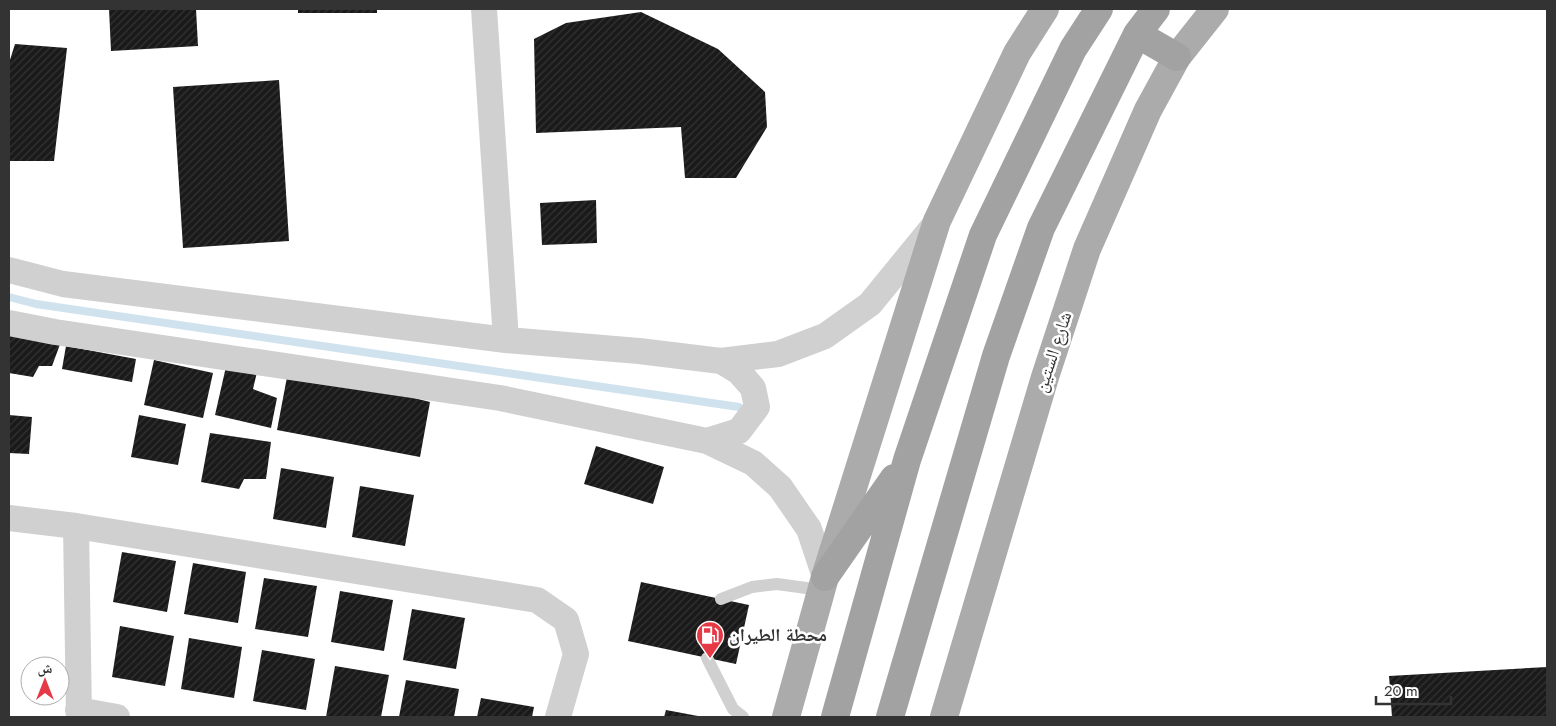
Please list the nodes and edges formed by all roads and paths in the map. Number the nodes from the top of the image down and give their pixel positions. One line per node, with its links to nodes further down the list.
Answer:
1 (484, 9): 11 (street)
2 (1045, 9): 8 (main road)
3 (1099, 9): 14 (highway)
4 (1156, 9): 6 (highway)
5 (1215, 9): 7 (main road, شارع الستين)
6 (1137, 34): 7 (highway); 26 (highway)
7 (1177, 57): 27 (main road, شارع الستين)
8 (937, 221): 12 (street); 17 (main road)
9 (9, 270): 11 (street)
10 (9, 323): 13 (street)
11 (506, 340): 12 (street)
12 (721, 361): 13 (street)
13 (707, 440): 17 (street)
14 (907, 460): 17 (highway); 25 (highway)
15 (9, 518): 16 (street)
16 (76, 526): 20 (street); 22 (street)
17 (823, 583): 18 (lane); 24 (main road)
18 (721, 599)
19 (707, 658): 23 (lane)
20 (79, 714): 21 (street)
21 (118, 717)
22 (558, 717)
23 (743, 717)
24 (786, 717)
25 (835, 717)
26 (890, 717)
27 (944, 717)

